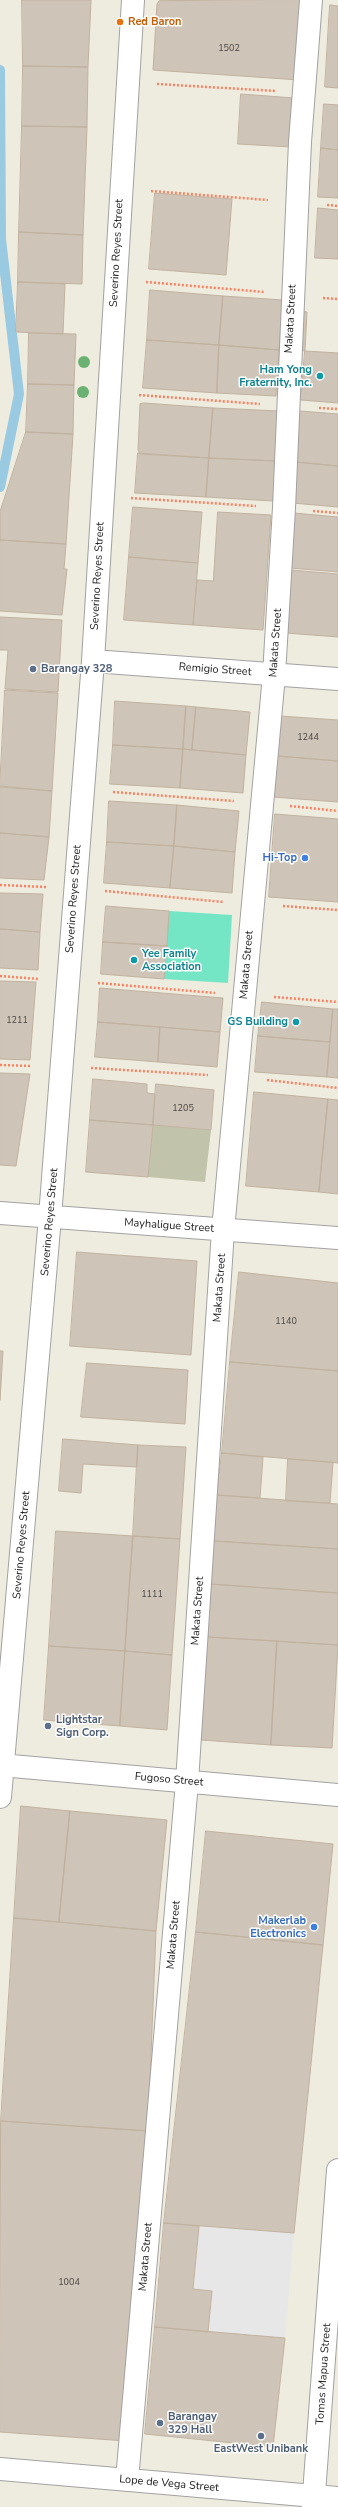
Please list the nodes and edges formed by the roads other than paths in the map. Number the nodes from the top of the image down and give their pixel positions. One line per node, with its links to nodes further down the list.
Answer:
1 (132, 0): 3 (street, Severino Reyes Street)
2 (311, 0): 4 (street, Makata Street)
3 (93, 661): 4 (street, Remigio Street); 7 (street, Severino Reyes Street)
4 (274, 675): 5 (street, Remigio Street); 8 (street, Makata Street)
5 (338, 679)
6 (0, 1213): 7 (street, Mayhaligue Street)
7 (50, 1217): 8 (street, Mayhaligue Street); 10 (street, Severino Reyes Street)
8 (223, 1230): 9 (street, Mayhaligue Street); 12 (street, Makata Street)
9 (338, 1238)
10 (9, 1579): 11 (street, Severino Reyes Street)
11 (1, 1765): 12 (street, Fugoso Street); 14 (street, Severino Reyes Street)
12 (187, 1782): 13 (street, Fugoso Street); 17 (street, Makata Street)
13 (338, 1795)
14 (0, 1797)
15 (338, 2170): 19 (street, Tomas Mapua Street)
16 (0, 2469): 17 (street, Lope de Vega Street)
17 (127, 2480): 19 (street, Lope de Vega Street)
18 (338, 2498): 19 (street, Lope de Vega Street)
19 (314, 2502)

